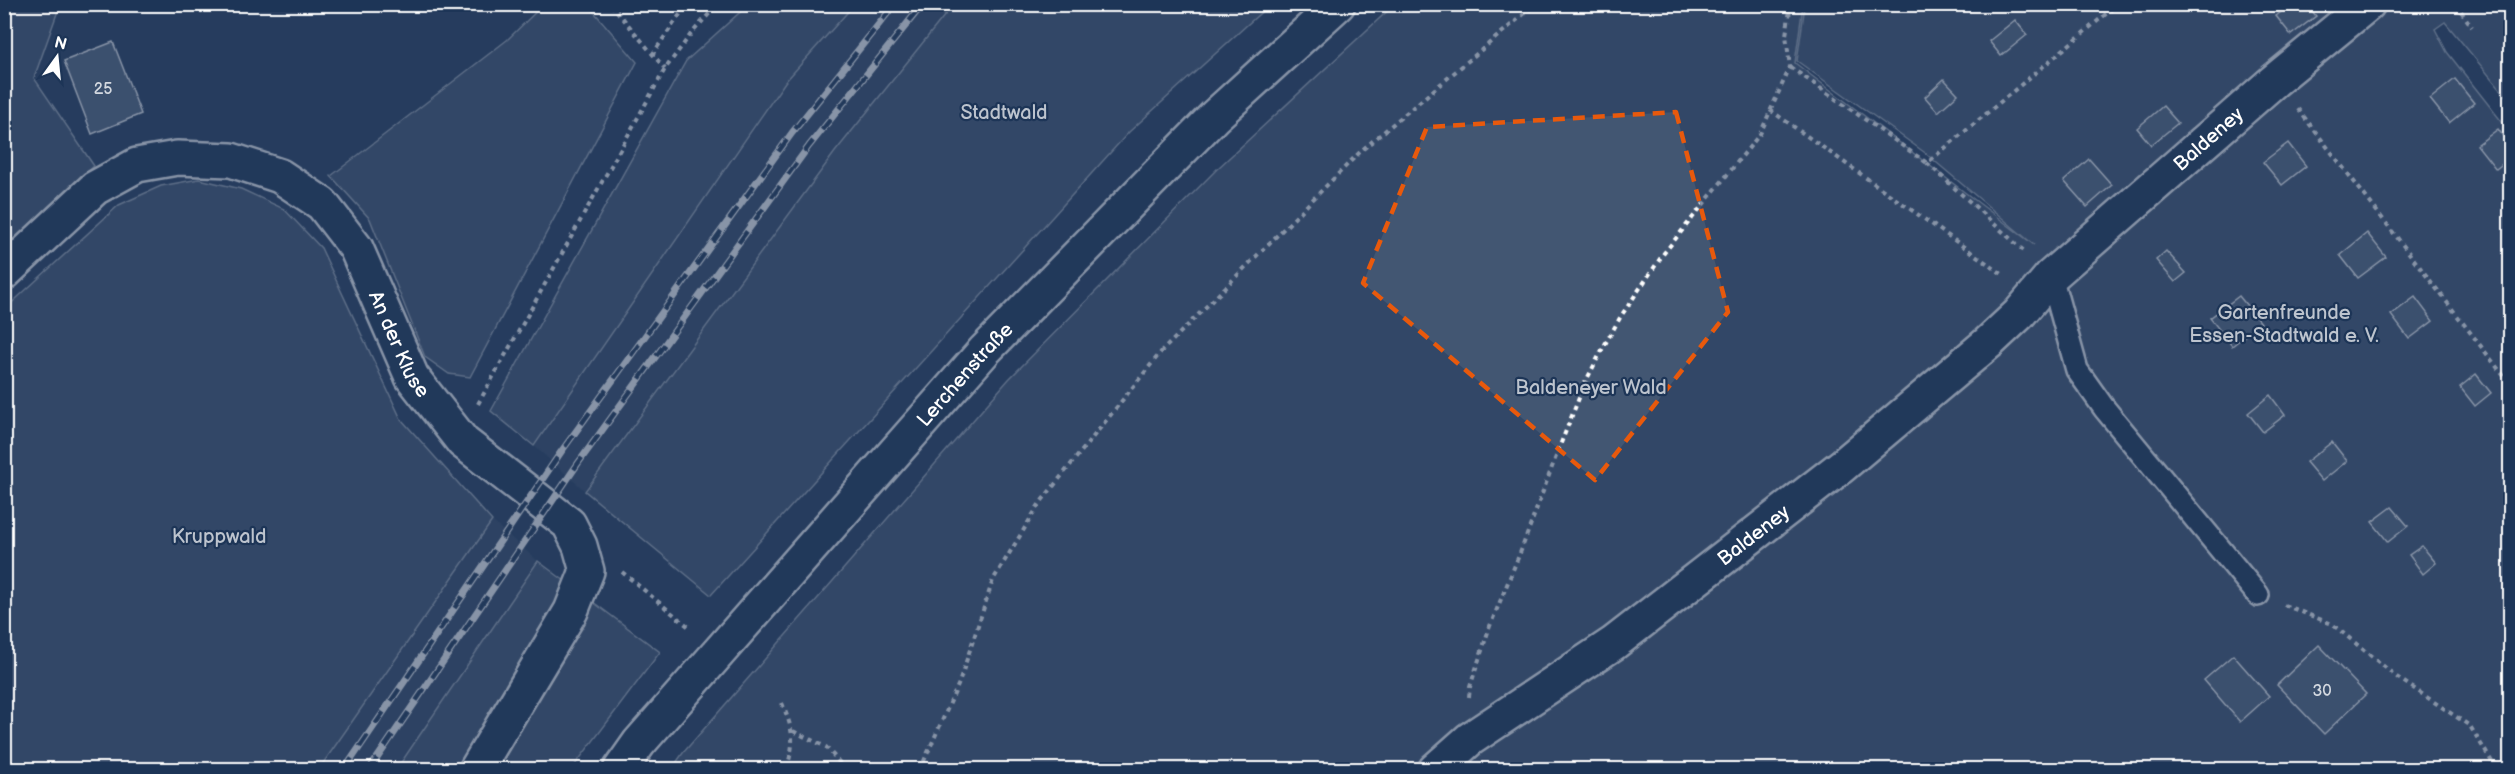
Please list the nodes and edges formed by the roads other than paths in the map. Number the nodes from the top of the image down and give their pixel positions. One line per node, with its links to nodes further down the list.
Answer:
1 (1338, 4): 7 (street, Lerchenstraße)
2 (2368, 4): 4 (street, Baldeney)
3 (4, 273): 6 (street, An der Kluse)
4 (2049, 280): 5 (lane); 8 (street, Baldeney)
5 (2258, 595)
6 (476, 770)
7 (620, 770)
8 (1435, 770)

